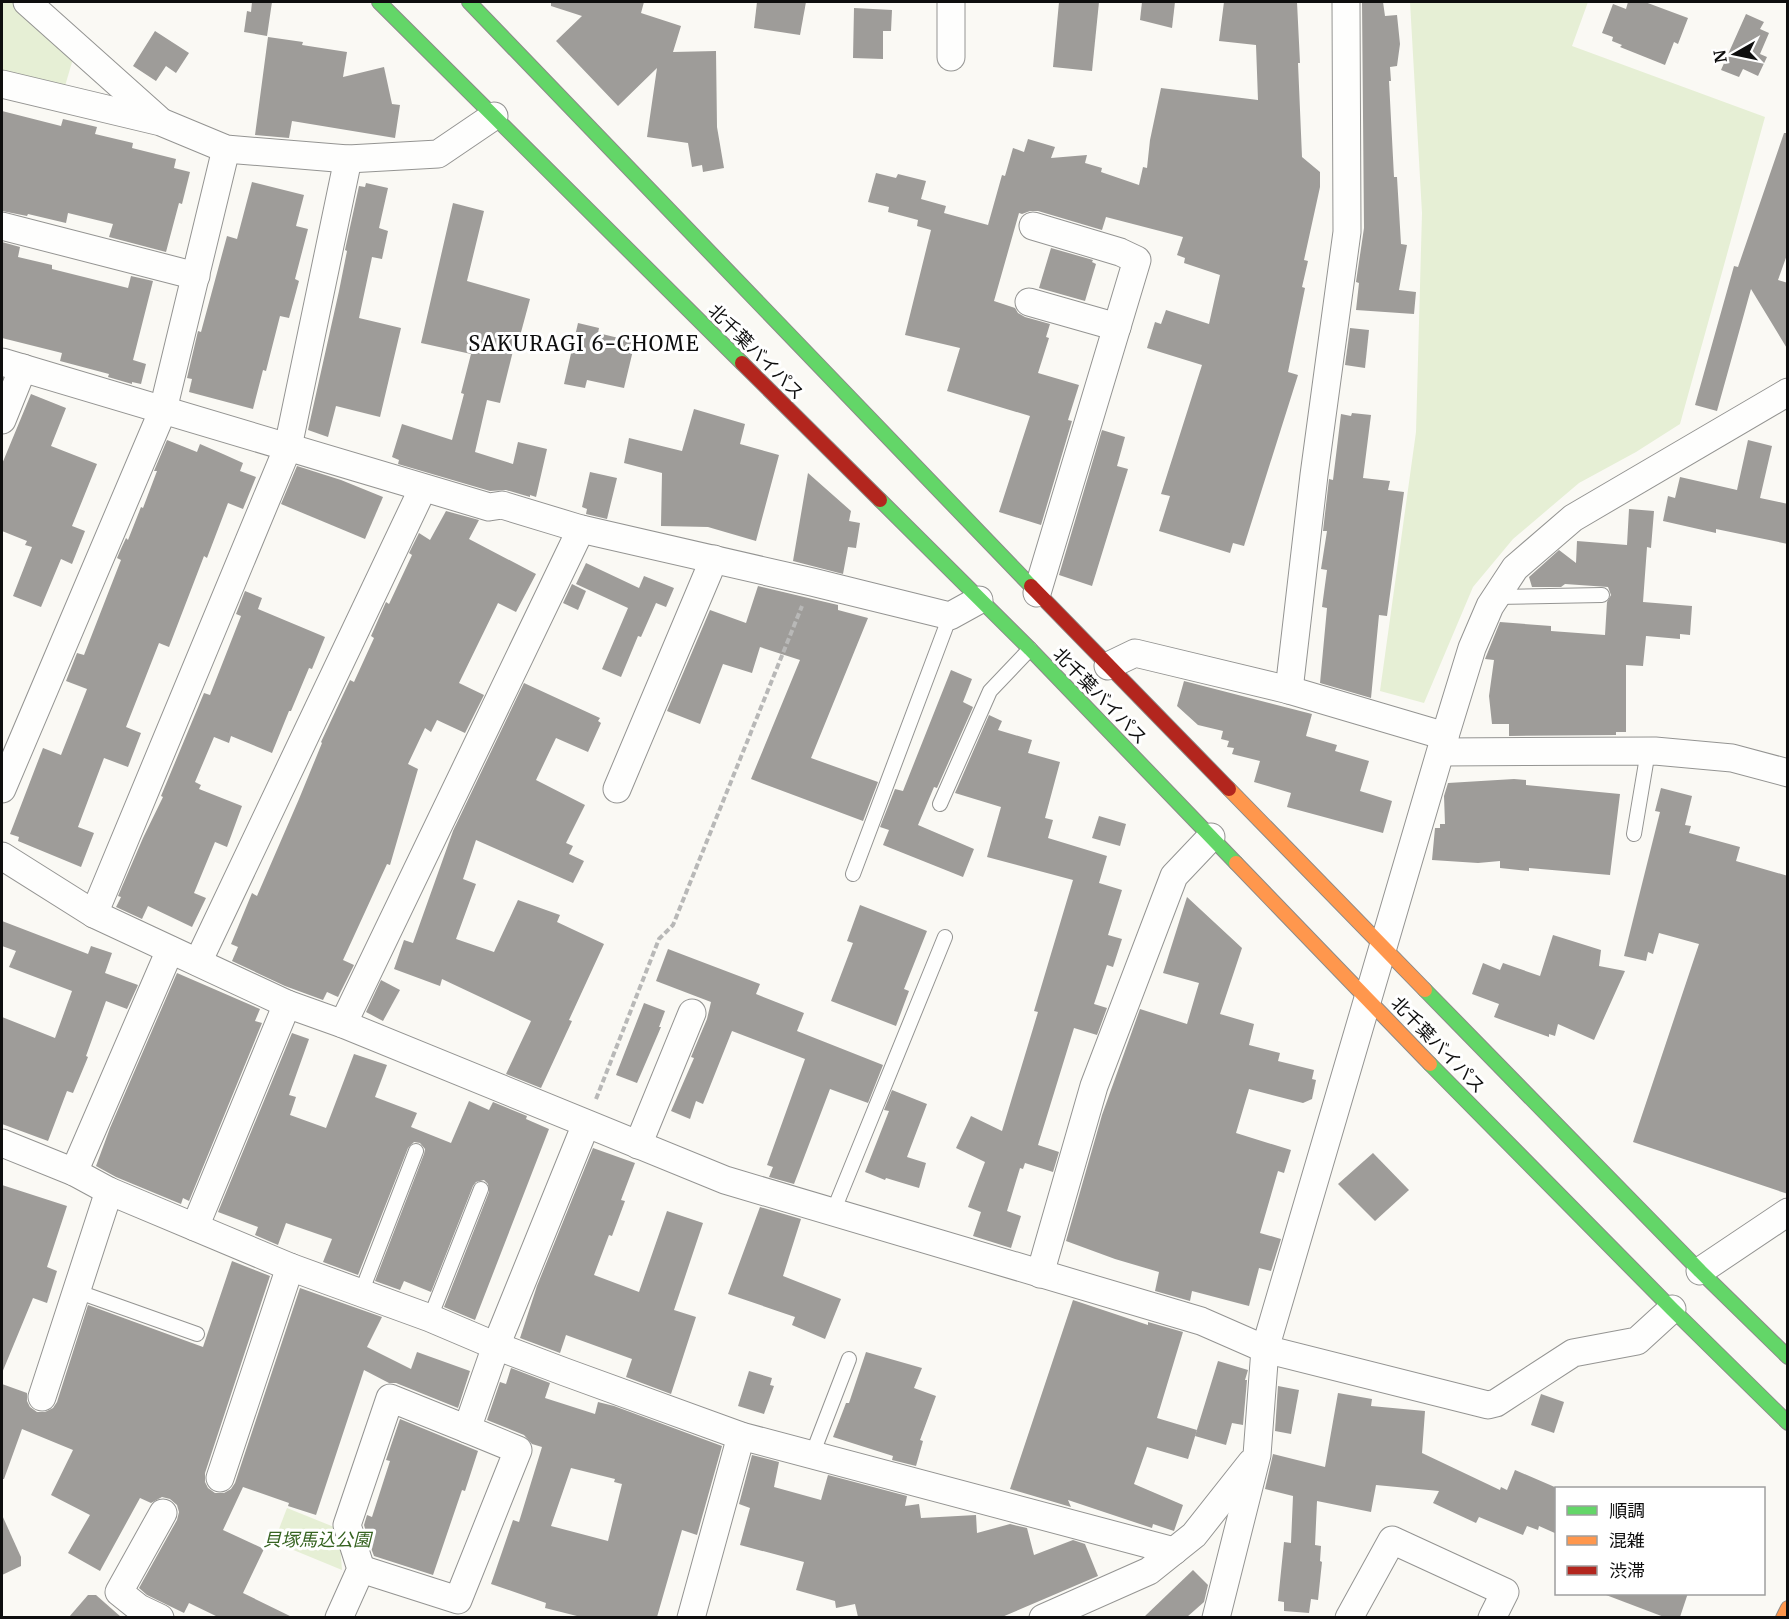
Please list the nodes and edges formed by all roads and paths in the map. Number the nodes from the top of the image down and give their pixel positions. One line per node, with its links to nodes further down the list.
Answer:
1 (27, 2): 9 (street)
2 (379, 2): 8 (main road, 北千葉バイパス)
3 (468, 2): 26 (main road, 北千葉バイパス)
4 (951, 2): 6 (street)
5 (1346, 2): 33 (street)
6 (951, 57)
7 (2, 84): 9 (street)
8 (494, 116): 11 (street); 29 (main road, 北千葉バイパス)
9 (161, 122): 10 (street)
10 (226, 149): 11 (street); 14 (street)
11 (348, 159): 21 (street)
12 (2, 226): 14 (street)
13 (1033, 226): 16 (street)
14 (196, 276): 19 (street)
15 (1029, 302): 16 (street)
16 (1117, 327): 26 (street)
17 (12, 365): 19 (street); 20 (street)
18 (1788, 392): 28 (street)
19 (164, 410): 21 (street); 37 (street)
20 (2, 420)
21 (288, 447): 22 (street); 44 (street)
22 (423, 488): 23 (street); 48 (street)
23 (581, 529): 24 (street); 52 (street)
24 (714, 559): 25 (street); 38 (street)
25 (812, 582): 30 (street); 53 (path)
26 (1037, 594): 32 (main road, 北千葉バイパス)
27 (1602, 595): 28 (lane)
28 (1495, 597): 34 (street)
29 (979, 600): 30 (street); 31 (main road, 北千葉バイパス)
30 (950, 616): 43 (lane)
31 (1030, 649): 39 (lane); 41 (main road, 北千葉バイパス)
32 (1108, 666): 33 (street); 46 (main road, 北千葉バイパス)
33 (1288, 690): 34 (street)
34 (1443, 744): 35 (street); 46 (street)
35 (1648, 751): 36 (street); 40 (lane)
36 (1788, 773)
37 (2, 789)
38 (617, 789)
39 (940, 804)
40 (1634, 834)
41 (1211, 837): 49 (main road, 北千葉バイパス); 65 (street)
42 (2, 856): 44 (street)
43 (853, 874)
44 (94, 914): 47 (street)
45 (945, 937): 60 (lane)
46 (1384, 946): 49 (street); 64 (main road, 北千葉バイパス)
47 (170, 950): 48 (street); 57 (street)
48 (198, 962): 50 (street)
49 (1368, 1000): 68 (main road, 北千葉バイパス); 72 (street)
50 (287, 1004): 52 (street); 62 (street)
51 (692, 1012): 55 (street)
52 (343, 1024): 53 (street)
53 (586, 1125): 55 (street); 71 (street)
54 (2, 1143): 57 (street)
55 (638, 1145): 60 (street)
56 (416, 1151): 67 (lane)
57 (74, 1172): 59 (street)
58 (481, 1189): 69 (lane)
59 (109, 1191): 62 (street); 66 (street)
60 (833, 1212): 65 (street)
61 (1788, 1212): 64 (street)
62 (195, 1227): 63 (street)
63 (291, 1267): 67 (street); 81 (street)
64 (1700, 1270): 73 (main road, 北千葉バイパス)
65 (1040, 1274): 72 (street)
66 (76, 1291): 70 (lane); 75 (street)
67 (361, 1293): 69 (street)
68 (1672, 1309): 72 (street); 76 (main road, 北千葉バイパス)
69 (430, 1318): 71 (street)
70 (197, 1334)
71 (496, 1346): 77 (street); 78 (street)
72 (1265, 1349): 80 (street)
73 (1788, 1357)
74 (849, 1359): 79 (lane)
75 (42, 1397)
76 (1788, 1423)
77 (466, 1429): 84 (street); 84 (street)
78 (741, 1436): 79 (street); 88 (street)
79 (812, 1455): 83 (street)
80 (1257, 1455): 83 (street); 90 (street)
81 (220, 1478)
82 (163, 1513): 86 (street)
83 (1174, 1551): 89 (street)
84 (361, 1569): 87 (street)
85 (1788, 1608): 93 (main road)
86 (160, 1617)
87 (339, 1617)
88 (691, 1617)
89 (1043, 1617)
90 (1216, 1617)
91 (1349, 1617): 92 (street)
92 (1492, 1617)
93 (1783, 1617)

